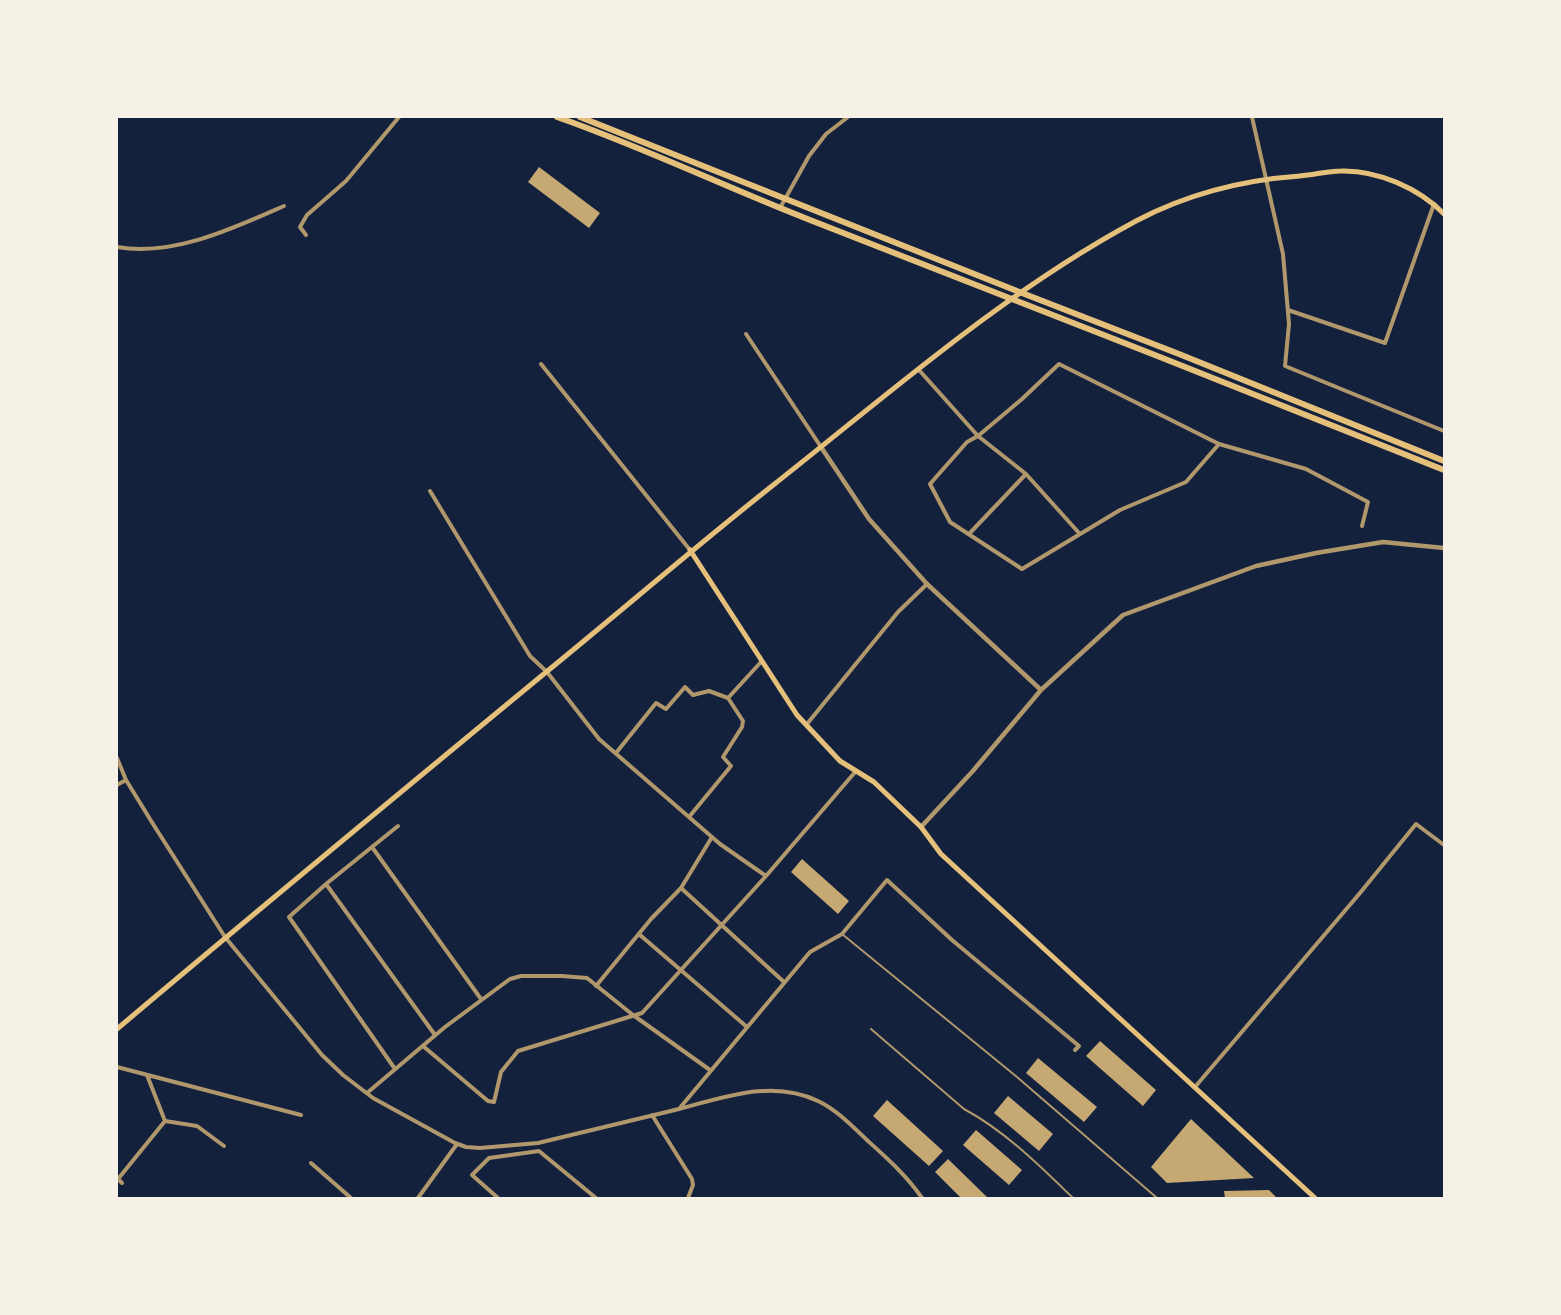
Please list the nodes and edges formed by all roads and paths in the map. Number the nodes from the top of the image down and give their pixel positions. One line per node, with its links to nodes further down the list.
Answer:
1 (399, 117): 12 (street)
2 (557, 117): 10 (main road)
3 (580, 117): 7 (main road)
4 (848, 117): 7 (street)
5 (1252, 117): 6 (street)
6 (1266, 178): 8 (main road); 14 (main road); 16 (street)
7 (784, 198): 10 (street); 14 (main road)
8 (1434, 204): 11 (main road); 16 (street)
9 (284, 206): 13 (street)
10 (780, 208): 15 (main road)
11 (1444, 214)
12 (306, 235)
13 (117, 248)
14 (1022, 293): 15 (main road); 24 (main road)
15 (1011, 298): 19 (main road); 25 (main road)
16 (1288, 310): 20 (street)
17 (746, 334): 23 (street)
18 (541, 363): 32 (street)
19 (919, 370): 21 (street); 23 (main road)
20 (1444, 431)
21 (978, 436): 22 (street); 26 (street); 29 (street)
22 (1219, 444): 28 (street); 30 (street)
23 (821, 447): 32 (main road); 33 (street)
24 (1444, 461)
25 (1444, 470)
26 (1026, 474): 29 (street); 30 (street)
27 (430, 491): 35 (street)
28 (1362, 526)
29 (969, 534): 30 (street)
30 (1079, 534)
31 (1444, 548): 36 (street)
32 (690, 550): 34 (main road); 35 (main road)
33 (927, 584): 36 (street); 38 (street)
34 (761, 662): 37 (street); 38 (main road)
35 (547, 672): 39 (street); 56 (main road)
36 (1041, 690): 46 (street)
37 (728, 698): 39 (street); 44 (street)
38 (807, 724): 41 (main road)
39 (616, 753): 44 (street)
40 (117, 758): 42 (street)
41 (856, 771): 46 (main road); 50 (street)
42 (126, 780): 43 (street); 56 (street)
43 (117, 785)
44 (689, 817): 47 (street)
45 (398, 826): 49 (street)
46 (921, 827): 72 (main road)
47 (712, 837): 50 (street); 52 (street)
48 (1444, 845): 72 (street)
49 (372, 847): 51 (street); 60 (street)
50 (766, 876): 53 (street)
51 (326, 884): 65 (street); 69 (street)
52 (681, 888): 53 (street); 55 (street)
53 (722, 924): 57 (street); 58 (street)
54 (842, 934): 58 (street); 67 (street); 89 (lane)
55 (640, 935): 57 (street); 59 (street)
56 (225, 937): 63 (main road); 73 (street)
57 (681, 969): 61 (street); 62 (street)
58 (784, 982): 62 (street)
59 (596, 986): 60 (street); 61 (street)
60 (481, 999): 65 (street)
61 (633, 1015): 66 (street); 70 (street)
62 (747, 1027): 70 (street)
63 (117, 1029)
64 (871, 1029): 88 (lane)
65 (435, 1035): 66 (street)
66 (423, 1046): 69 (street)
67 (1075, 1050)
68 (117, 1066): 71 (street)
69 (395, 1069): 73 (street)
70 (710, 1070): 74 (street)
71 (147, 1075): 75 (street); 77 (street)
72 (1195, 1087): 90 (main road)
73 (367, 1093): 78 (street)
74 (679, 1109): 76 (street); 87 (street)
75 (301, 1115)
76 (652, 1115): 78 (street); 86 (street)
77 (165, 1121): 79 (street); 81 (street)
78 (456, 1144): 83 (street)
79 (224, 1146)
80 (311, 1164): 82 (street)
81 (119, 1180)
82 (351, 1198)
83 (418, 1198)
84 (498, 1198): 85 (street)
85 (596, 1198)
86 (688, 1198)
87 (922, 1198)
88 (1073, 1198)
89 (1157, 1198)
90 (1315, 1198)

